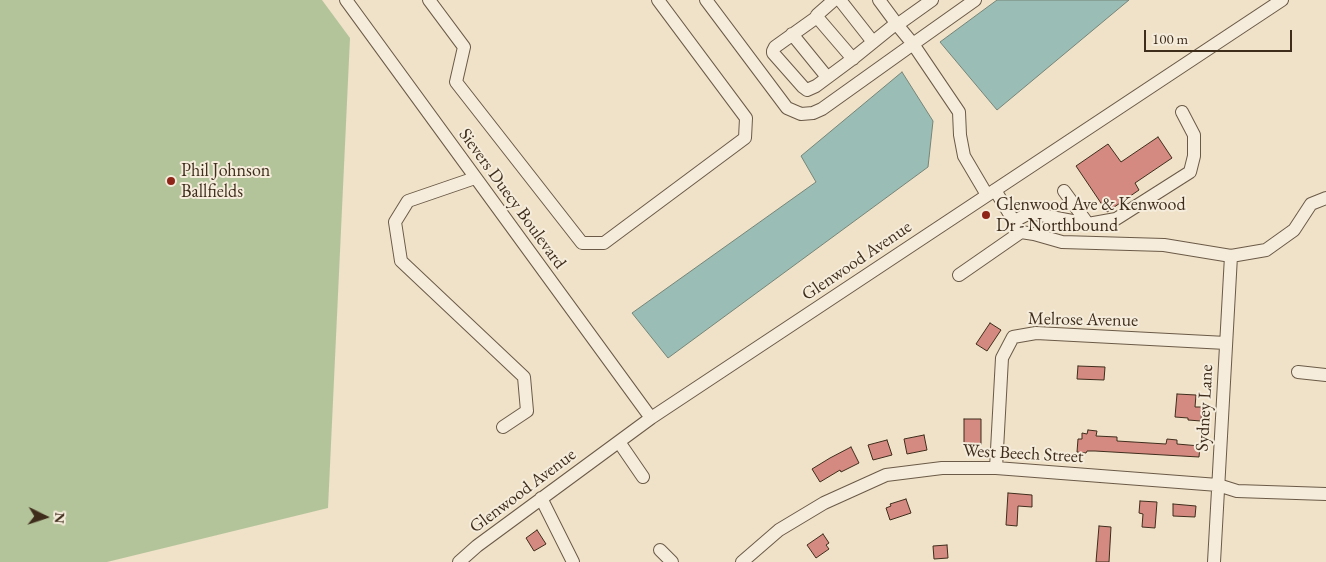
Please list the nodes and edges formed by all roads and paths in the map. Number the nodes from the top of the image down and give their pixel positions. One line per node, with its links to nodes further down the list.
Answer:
1 (346, 0): 20 (street, Sievers Duecy Boulevard)
2 (429, 0): 3 (street)
3 (658, 0)
4 (706, 0): 16 (street)
5 (834, 0): 12 (street)
6 (840, 0): 15 (street)
7 (879, 0): 13 (street)
8 (932, 0): 11 (street)
9 (975, 0): 16 (street)
10 (1282, 0): 22 (street, Glenwood Avenue)
11 (915, 5): 13 (street)
12 (817, 17): 14 (street); 17 (street)
13 (898, 25): 15 (street); 16 (street)
14 (792, 34): 18 (street); 18 (street)
15 (873, 42): 17 (street)
16 (913, 44): 22 (street)
17 (853, 58): 18 (street)
18 (827, 77)
19 (1182, 112): 24 (street)
20 (475, 178): 31 (street, Sievers Duecy Boulevard); 32 (street)
21 (1064, 191): 24 (street)
22 (991, 192): 25 (street); 31 (street, Glenwood Avenue)
23 (1326, 198): 26 (street)
24 (1088, 224): 25 (street)
25 (1017, 227): 26 (street); 27 (street)
26 (1231, 256): 28 (street, Sydney Lane)
27 (959, 275)
28 (1226, 343): 34 (street, Melrose Avenue); 36 (street, Sydney Lane)
29 (1298, 372): 30 (street)
30 (1326, 375)
31 (651, 418): 33 (street, Glenwood Avenue)
32 (503, 427)
33 (618, 442): 35 (street); 38 (street, Glenwood Avenue)
34 (996, 468): 36 (street, West Beech Street); 43 (street, West Beech Street)
35 (643, 478)
36 (1218, 485): 37 (street, West Beech Street); 44 (street, Sydney Lane)
37 (1326, 494)
38 (541, 498): 40 (street, Glenwood Avenue); 41 (street)
39 (660, 550): 42 (street)
40 (459, 562)
41 (573, 562)
42 (672, 562)
43 (742, 562)
44 (1214, 562)

